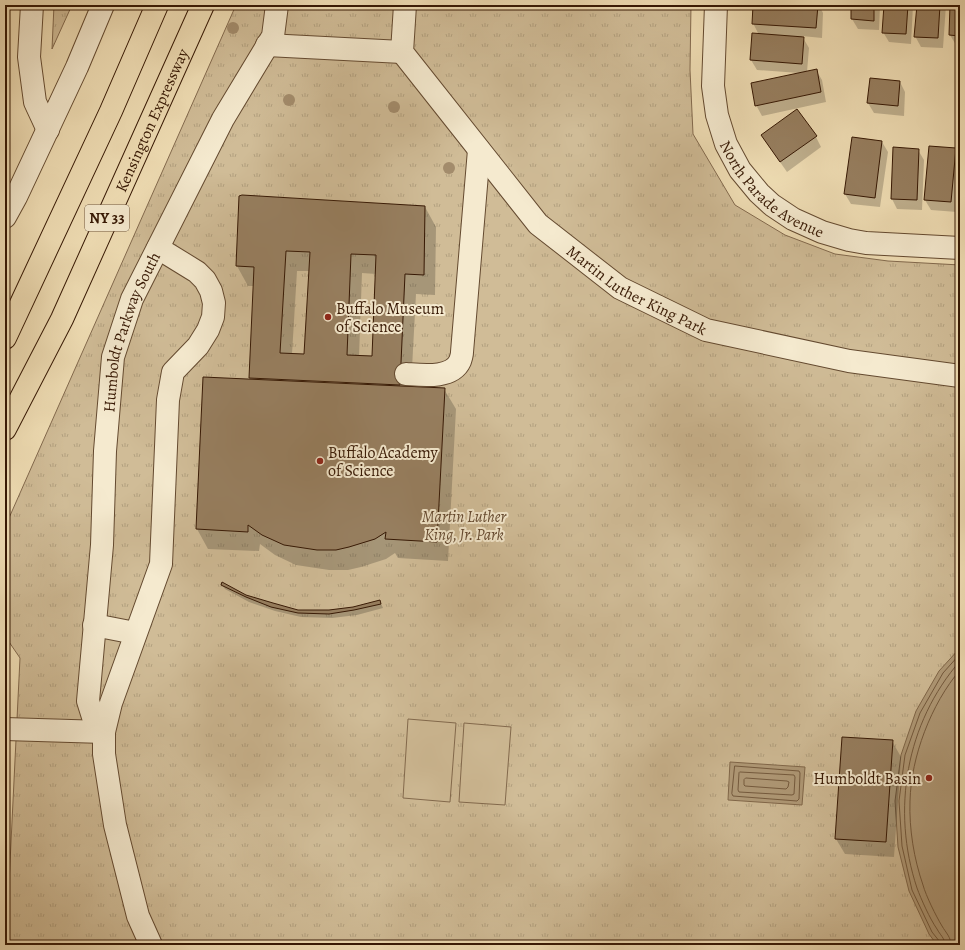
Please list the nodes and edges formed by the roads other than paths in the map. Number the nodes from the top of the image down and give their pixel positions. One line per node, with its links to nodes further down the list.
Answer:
1 (32, 5): 10 (street)
2 (103, 5): 10 (street)
3 (157, 5): 16 (highway, NY 33)
4 (204, 5): 19 (highway, Kensington Expressway / NY 33)
5 (277, 5): 8 (street)
6 (405, 5): 9 (street)
7 (716, 5): 15 (street, North Parade Avenue)
8 (266, 45): 9 (street); 14 (street)
9 (402, 52): 11 (street, Martin Luther King Park)
10 (48, 130): 12 (street)
11 (479, 150): 17 (street); 18 (street, Martin Luther King Park)
12 (10, 194): 13 (street)
13 (5, 217)
14 (158, 248): 20 (street, Humboldt Parkway South); 21 (street, Humboldt Parkway South)
15 (960, 248)
16 (5, 338)
17 (406, 374)
18 (960, 376)
19 (5, 429)
20 (94, 625): 21 (street); 23 (street, Humboldt Parkway South)
21 (135, 634): 23 (street, Humboldt Parkway South)
22 (5, 729): 23 (street)
23 (104, 732): 24 (street, Humboldt Parkway South)
24 (151, 945)

